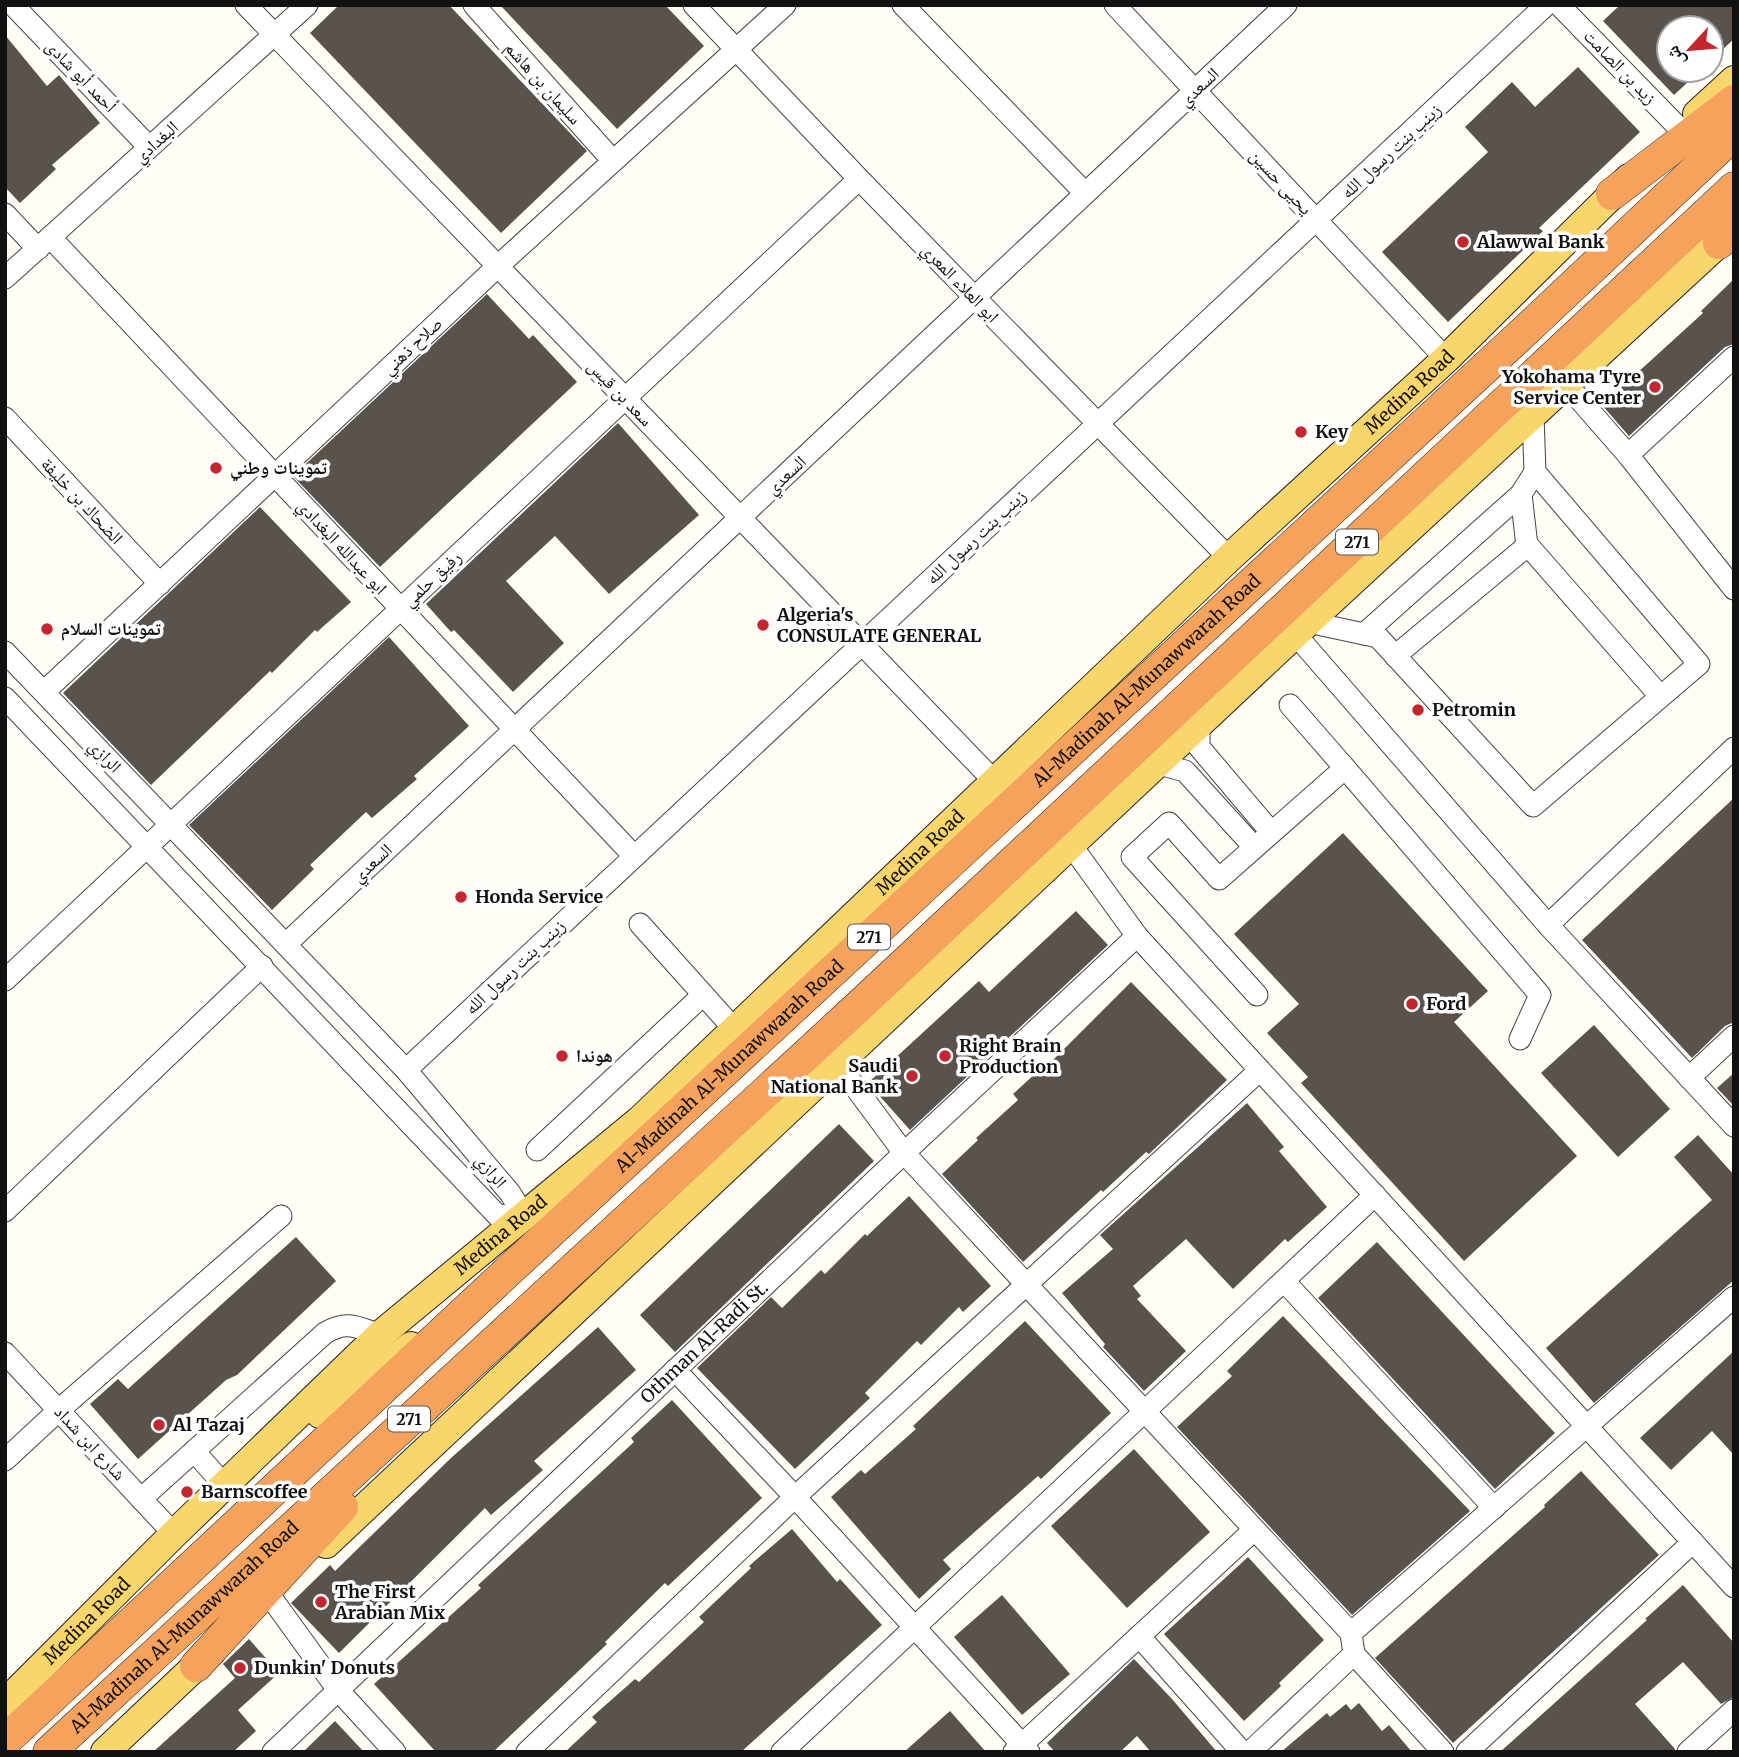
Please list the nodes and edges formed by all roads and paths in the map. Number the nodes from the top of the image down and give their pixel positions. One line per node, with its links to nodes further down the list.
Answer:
1 (13, 5): 19 (street, أحمد أبو شادى)
2 (246, 5): 12 (street, سعد بن قيس)
3 (307, 5): 12 (street, البغدادي)
4 (474, 5): 20 (street, سليمان بن هاشم)
5 (694, 5): 13 (street, ابو العلاء المعري)
6 (785, 5): 13 (street, صلاح ذهني)
7 (903, 5): 23 (street)
8 (1115, 5): 15 (street, يحيى حسين)
9 (1286, 5): 15 (street, السعدي)
10 (1546, 5): 26 (street, زينب بنت رسول الله)
11 (1559, 5): 17 (street, زيد بن الصامت)
12 (274, 35): 19 (street, البغدادي); 29 (street, سعد بن قيس)
13 (736, 49): 20 (street, صلاح ذهني); 21 (street, ابو العلاء المعري)
14 (1734, 80): 17 (main road, Medina Road)
15 (1195, 91): 23 (street, السعدي); 26 (street, يحيى حسين)
16 (1734, 101): 24 (highway)
17 (1680, 129): 24 (main road, Medina Road)
18 (1734, 134): 61 (highway, Al-Madinah Al-Munawwarah Road / 271)
19 (149, 147): 28 (street, البغدادي)
20 (613, 162): 29 (street, صلاح ذهني)
21 (859, 179): 31 (street, ابو العلاء المعري); 35 (street, رفيق حلمي)
22 (1734, 188): 81 (highway, Al-Madinah Al-Munawwarah Road / 271)
23 (1086, 193): 31 (street, السعدي)
24 (1612, 194): 33 (main road, Medina Road)
25 (5, 214): 28 (street, ابو عبدالله البغدادي)
26 (1317, 220): 33 (street, يحيى حسين); 38 (street, زينب بنت رسول الله)
27 (1729, 233): 34 (main road)
28 (44, 243): 30 (street, البغدادي); 41 (street, ابو عبدالله البغدادي)
29 (498, 266): 35 (street, سعد بن قيس); 41 (street, صلاح ذهني)
30 (5, 278)
31 (975, 298): 38 (street, ابو العلاء المعري); 43 (street, السعدي)
32 (1734, 358): 39 (street)
33 (1446, 359): 44 (main road, Medina Road)
34 (1567, 385): 36 (main road); 39 (street)
35 (625, 398): 43 (street, سعد بن قيس); 49 (street, رفيق حلمي)
36 (1533, 416): 40 (street); 50 (main road)
37 (5, 418): 47 (street, الضحاك بن خليفة)
38 (1097, 424): 46 (street, ابو العلاء المعري); 52 (street, زينب بنت رسول الله)
39 (1628, 455): 48 (street)
40 (1535, 472): 42 (street); 56 (street)
41 (275, 475): 47 (street, صلاح ذهني); 49 (street, ابو عبدالله البغدادي)
42 (1521, 494): 45 (street); 51 (street)
43 (740, 518): 52 (street, سعد بن قيس); 59 (street, السعدي)
44 (1262, 530): 46 (main road, Medina Road); 61 (main road)
45 (1527, 543): 54 (street); 56 (street)
46 (1229, 558): 65 (main road, Medina Road)
47 (160, 584): 55 (street, صلاح ذهني)
48 (1734, 589)
49 (401, 609): 59 (street, ابو عبدالله البغدادي); 66 (street, رفيق حلمي)
50 (1302, 628): 51 (street); 60 (main road); 73 (street)
51 (1364, 634): 54 (street)
52 (862, 644): 65 (street, سعد بن قيس); 71 (street, زينب بنت رسول الله)
53 (5, 652): 55 (street, الرازي)
54 (1395, 656): 56 (street)
55 (44, 692): 66 (street, الرازي)
56 (1660, 696)
57 (1290, 705): 64 (street)
58 (9, 710): 69 (street, الرازي)
59 (514, 729): 71 (street, ابو عبدالله البغدادي); 75 (street, السعدي)
60 (1196, 729): 63 (main road); 67 (street); 81 (main road)
61 (1077, 744): 97 (highway, Al-Madinah Al-Munawwarah Road / 271)
62 (1734, 748): 73 (street)
63 (1159, 764): 68 (main road); 70 (street)
64 (1345, 768): 67 (street); 85 (street)
65 (994, 782): 83 (main road, Medina Road)
66 (171, 825): 69 (street, رفيق حلمي); 75 (street, الرازي)
67 (1271, 832): 70 (street)
68 (1071, 845): 74 (street); 86 (main road)
69 (147, 847): 76 (street, الرازي); 77 (street, رفيق حلمي)
70 (1254, 847): 79 (street)
71 (634, 856): 87 (street, زينب بنت رسول الله)
72 (640, 924): 78 (street)
73 (1548, 925): 89 (street)
74 (1137, 936): 88 (street); 92 (street, Othman Al-Radi St.)
75 (286, 944): 80 (street, الرازي)
76 (262, 966): 82 (street, الرازي); 94 (street)
77 (5, 980)
78 (703, 995): 83 (street); 91 (street)
79 (1257, 995)
80 (343, 1004): 82 (street); 87 (street, الرازي)
81 (858, 1007): 101 (highway, Al-Madinah Al-Munawwarah Road / 271)
82 (320, 1028): 95 (street, الرازي)
83 (735, 1030): 95 (main road, Medina Road)
84 (1734, 1036): 89 (street)
85 (1520, 1039)
86 (838, 1064): 92 (street); 118 (main road)
87 (406, 1070): 95 (street, الرازي)
88 (1260, 1070): 93 (street); 99 (street)
89 (1689, 1078): 90 (street)
90 (1734, 1126)
91 (537, 1150)
92 (904, 1153): 99 (street); 104 (street, Othman Al-Radi St.)
93 (1375, 1195): 98 (street); 107 (street)
94 (5, 1211)
95 (523, 1214): 102 (main road, Medina Road)
96 (282, 1216): 105 (street)
97 (505, 1274): 110 (main road); 126 (highway, Al-Madinah Al-Munawwarah Road / 271)
98 (1284, 1281): 106 (street); 113 (street)
99 (1027, 1285): 106 (street); 111 (street)
100 (1734, 1297): 107 (street)
101 (524, 1313): 122 (highway); 128 (highway, Al-Madinah Al-Munawwarah Road / 271)
102 (380, 1335): 108 (street); 110 (main road, Medina Road)
103 (5, 1353): 105 (street, شارع ابن شداد)
104 (675, 1370): 111 (street); 123 (street, Othman Al-Radi St.)
105 (59, 1410): 109 (street); 112 (street, شارع ابن شداد)
106 (1144, 1412): 114 (street); 119 (street)
107 (1587, 1426): 113 (street); 116 (street)
108 (194, 1451): 110 (street); 112 (street)
109 (5, 1460)
110 (225, 1486): 115 (main road, Medina Road)
111 (795, 1497): 119 (street); 132 (street)
112 (141, 1499): 115 (street, شارع ابن شداد)
113 (1494, 1508): 121 (street)
114 (1254, 1530): 120 (street); 121 (street)
115 (174, 1534): 124 (main road, Medina Road)
116 (1693, 1542): 117 (street); 137 (street)
117 (1734, 1587)
118 (270, 1596): 122 (main road); 123 (street)
119 (914, 1628): 127 (street); 133 (street)
120 (1139, 1636): 127 (street); 134 (street)
121 (1352, 1644): 135 (street); 136 (street)
122 (197, 1666): 129 (main road)
123 (338, 1690): 130 (street, Othman Al-Radi St.); 131 (street)
124 (5, 1703)
125 (1734, 1710): 138 (street)
126 (5, 1741)
127 (1021, 1749)
128 (49, 1752)
129 (105, 1752)
130 (273, 1752)
131 (395, 1752)
132 (527, 1752)
133 (782, 1752)
134 (1242, 1752)
135 (1250, 1752)
136 (1443, 1752)
137 (1467, 1752)
138 (1688, 1752)

